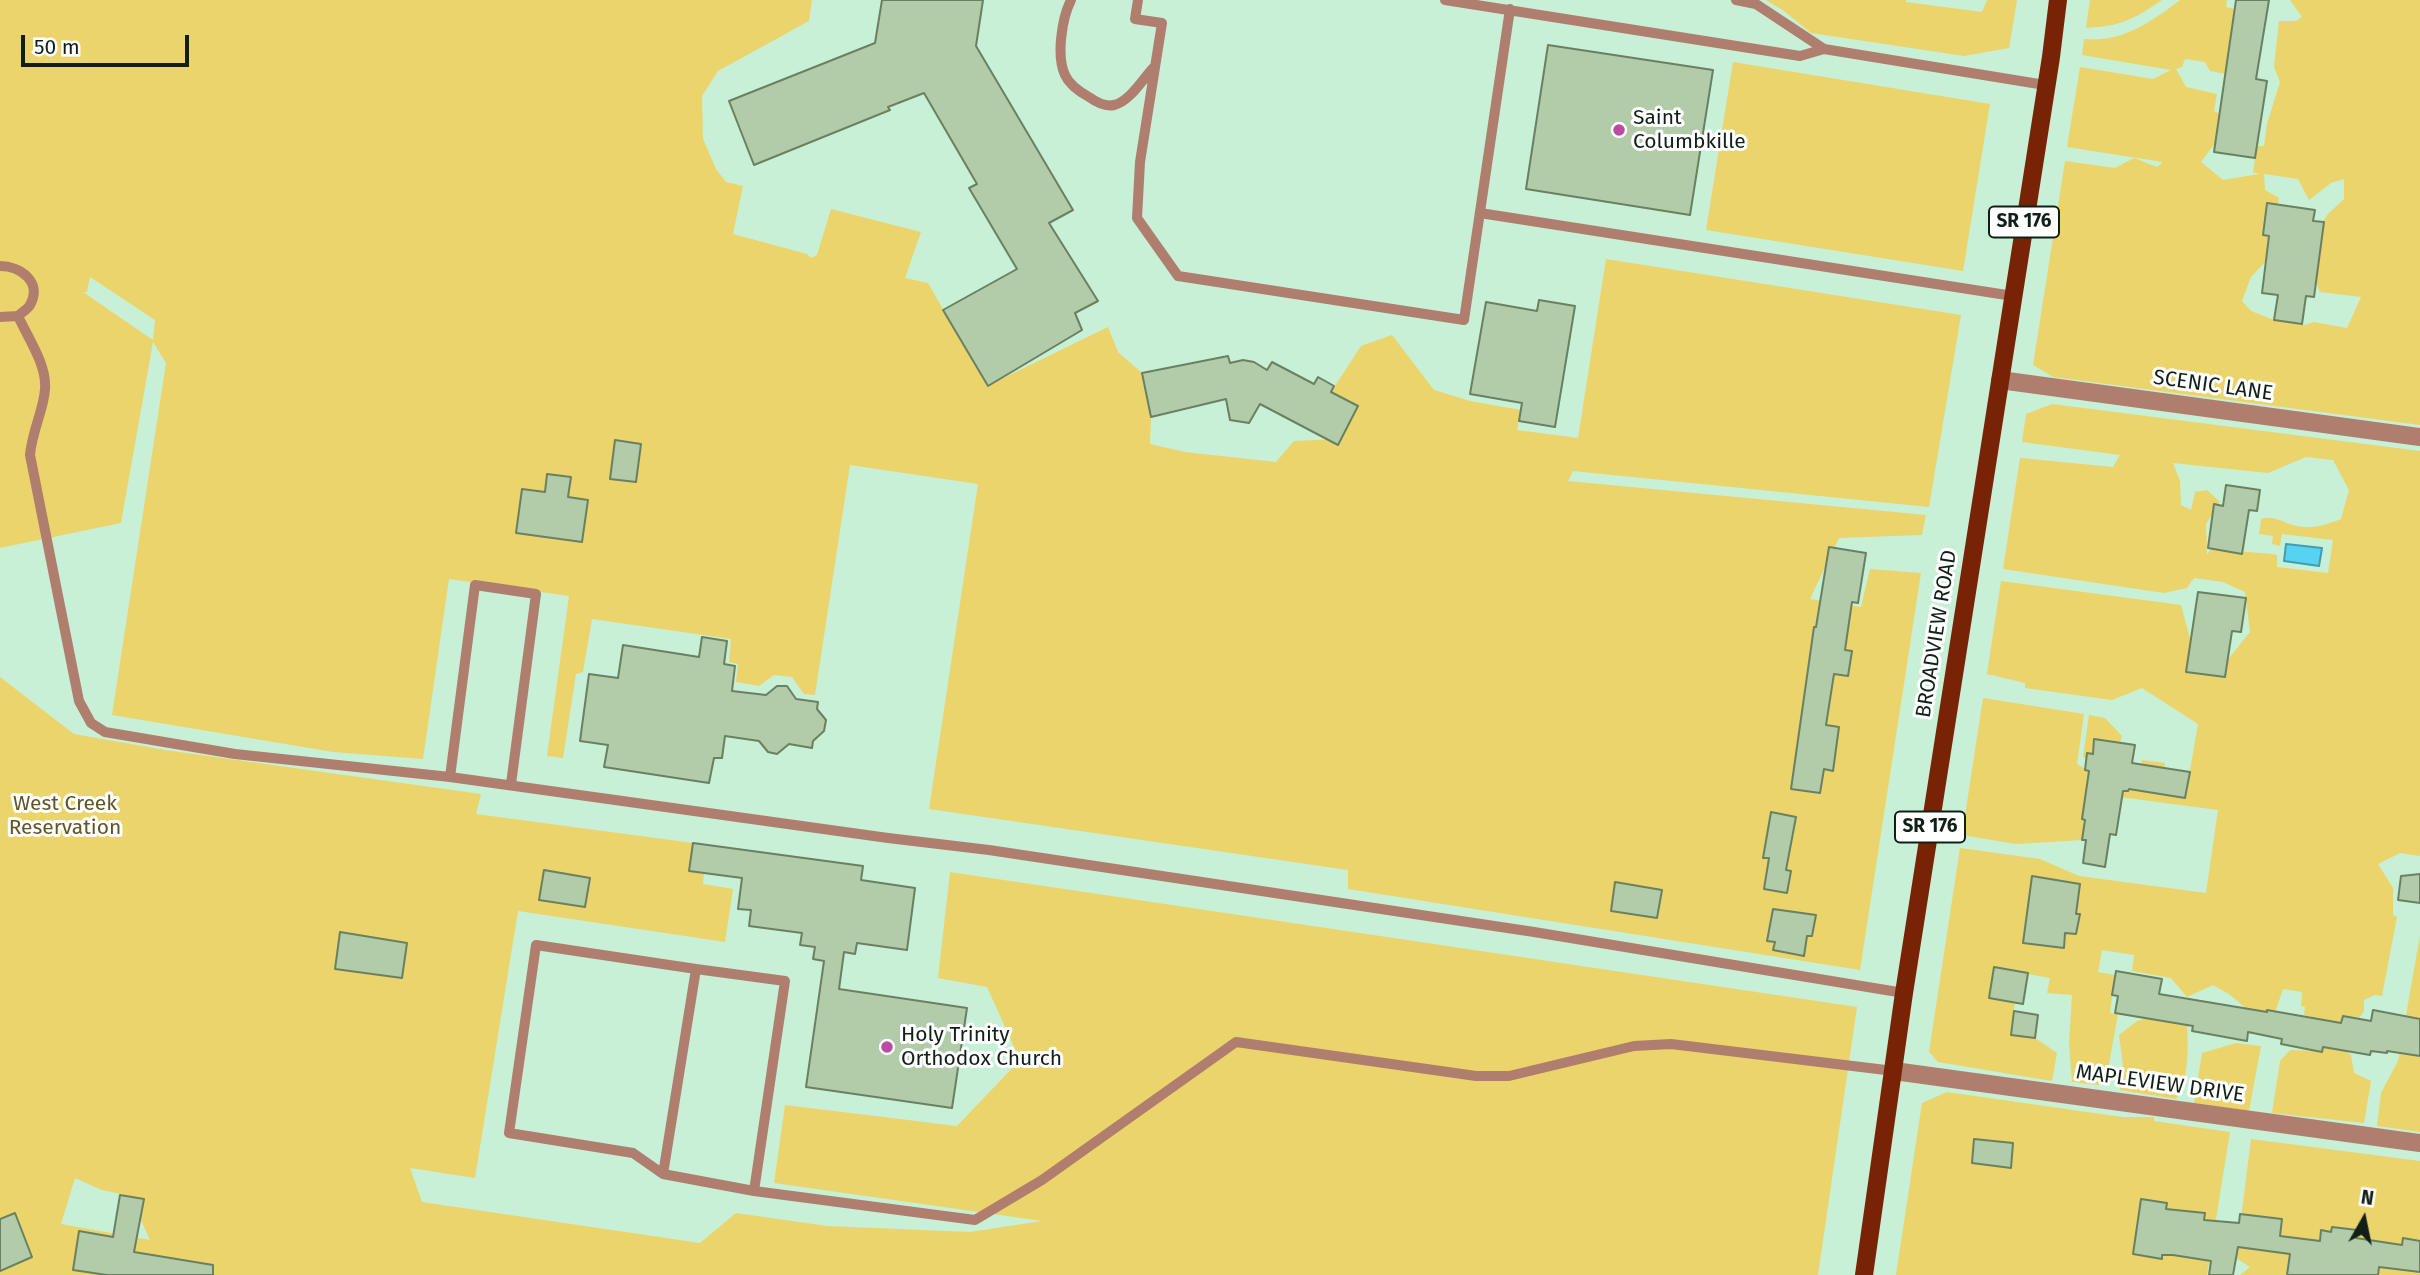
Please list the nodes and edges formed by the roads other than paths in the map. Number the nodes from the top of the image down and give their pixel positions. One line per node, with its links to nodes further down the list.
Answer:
1 (1071, 0): 8 (lane)
2 (1138, 0): 8 (lane)
3 (1445, 0): 6 (lane)
4 (1736, 0): 7 (lane)
5 (2058, 0): 9 (main road, BROADVIEW ROAD / SR 176)
6 (1510, 9): 7 (lane); 10 (lane)
7 (1824, 49): 9 (lane)
8 (1154, 67): 10 (lane)
9 (2045, 85): 12 (main road, BROADVIEW ROAD / SR 176)
10 (1480, 213): 12 (lane)
11 (0, 266): 13 (lane)
12 (2013, 296): 15 (main road, BROADVIEW ROAD / SR 176)
13 (18, 316): 14 (lane); 17 (lane)
14 (0, 317)
15 (2000, 380): 16 (street, SCENIC LANE); 20 (main road, BROADVIEW ROAD / SR 176)
16 (2420, 436)
17 (450, 776): 18 (lane); 18 (lane)
18 (511, 784): 20 (lane)
19 (696, 969): 23 (lane); 23 (lane); 24 (lane)
20 (1905, 993): 21 (main road, BROADVIEW ROAD / SR 176)
21 (1894, 1071): 22 (street, MAPLEVIEW DRIVE); 24 (lane); 25 (main road, BROADVIEW ROAD / SR 176)
22 (2420, 1143)
23 (663, 1174): 24 (lane)
24 (754, 1191)
25 (1864, 1275)

